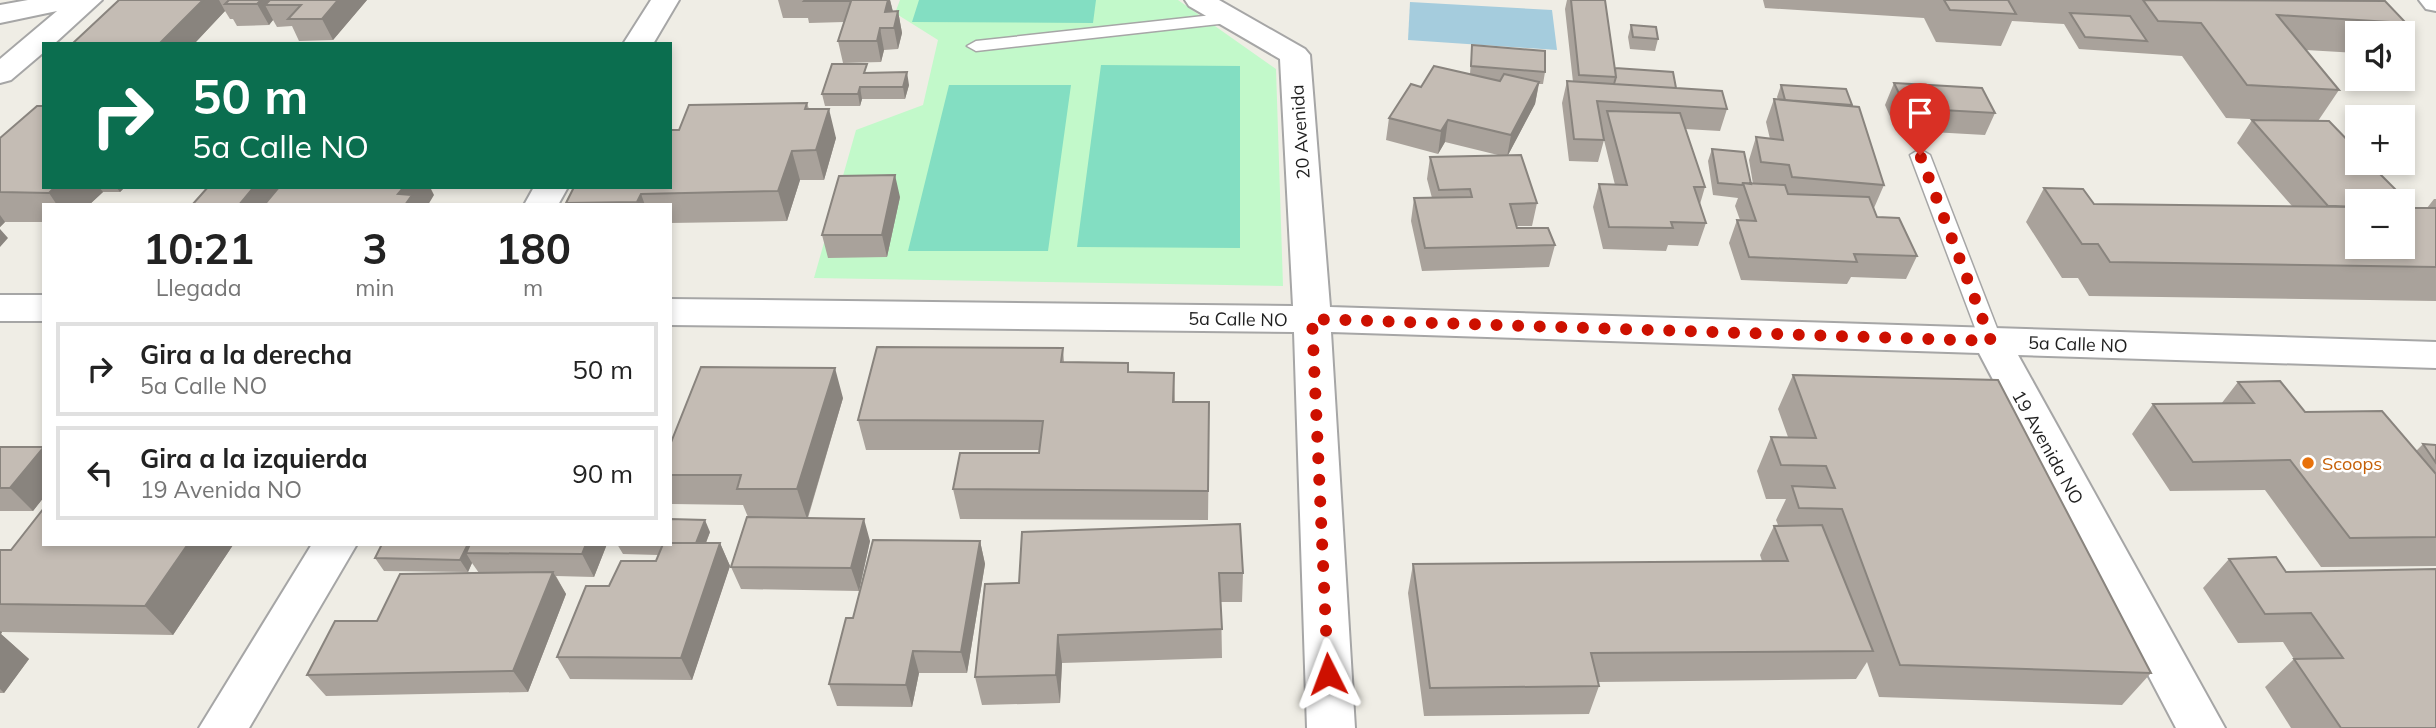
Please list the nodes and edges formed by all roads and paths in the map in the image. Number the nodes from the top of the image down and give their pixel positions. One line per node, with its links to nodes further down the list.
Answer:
1 (71, 0): 5 (street)
2 (88, 0): 9 (street)
3 (665, 0): 7 (street)
4 (1199, 0): 6 (street, 20 Avenida)
5 (0, 14)
6 (1231, 18): 8 (lane); 14 (street, 20 Avenida)
7 (639, 42)
8 (976, 46)
9 (0, 74)
10 (1920, 155): 15 (lane, 19 Avenida NO)
11 (0, 308): 12 (street)
12 (42, 309)
13 (672, 312): 14 (street, 5a Calle NO)
14 (1312, 319): 15 (street, 5a Calle NO); 19 (street)
15 (1991, 341): 16 (street, 5a Calle NO); 20 (street, 19 Avenida NO)
16 (2436, 355)
17 (334, 546): 18 (street)
18 (223, 728)
19 (1331, 728)
20 (2201, 728)

